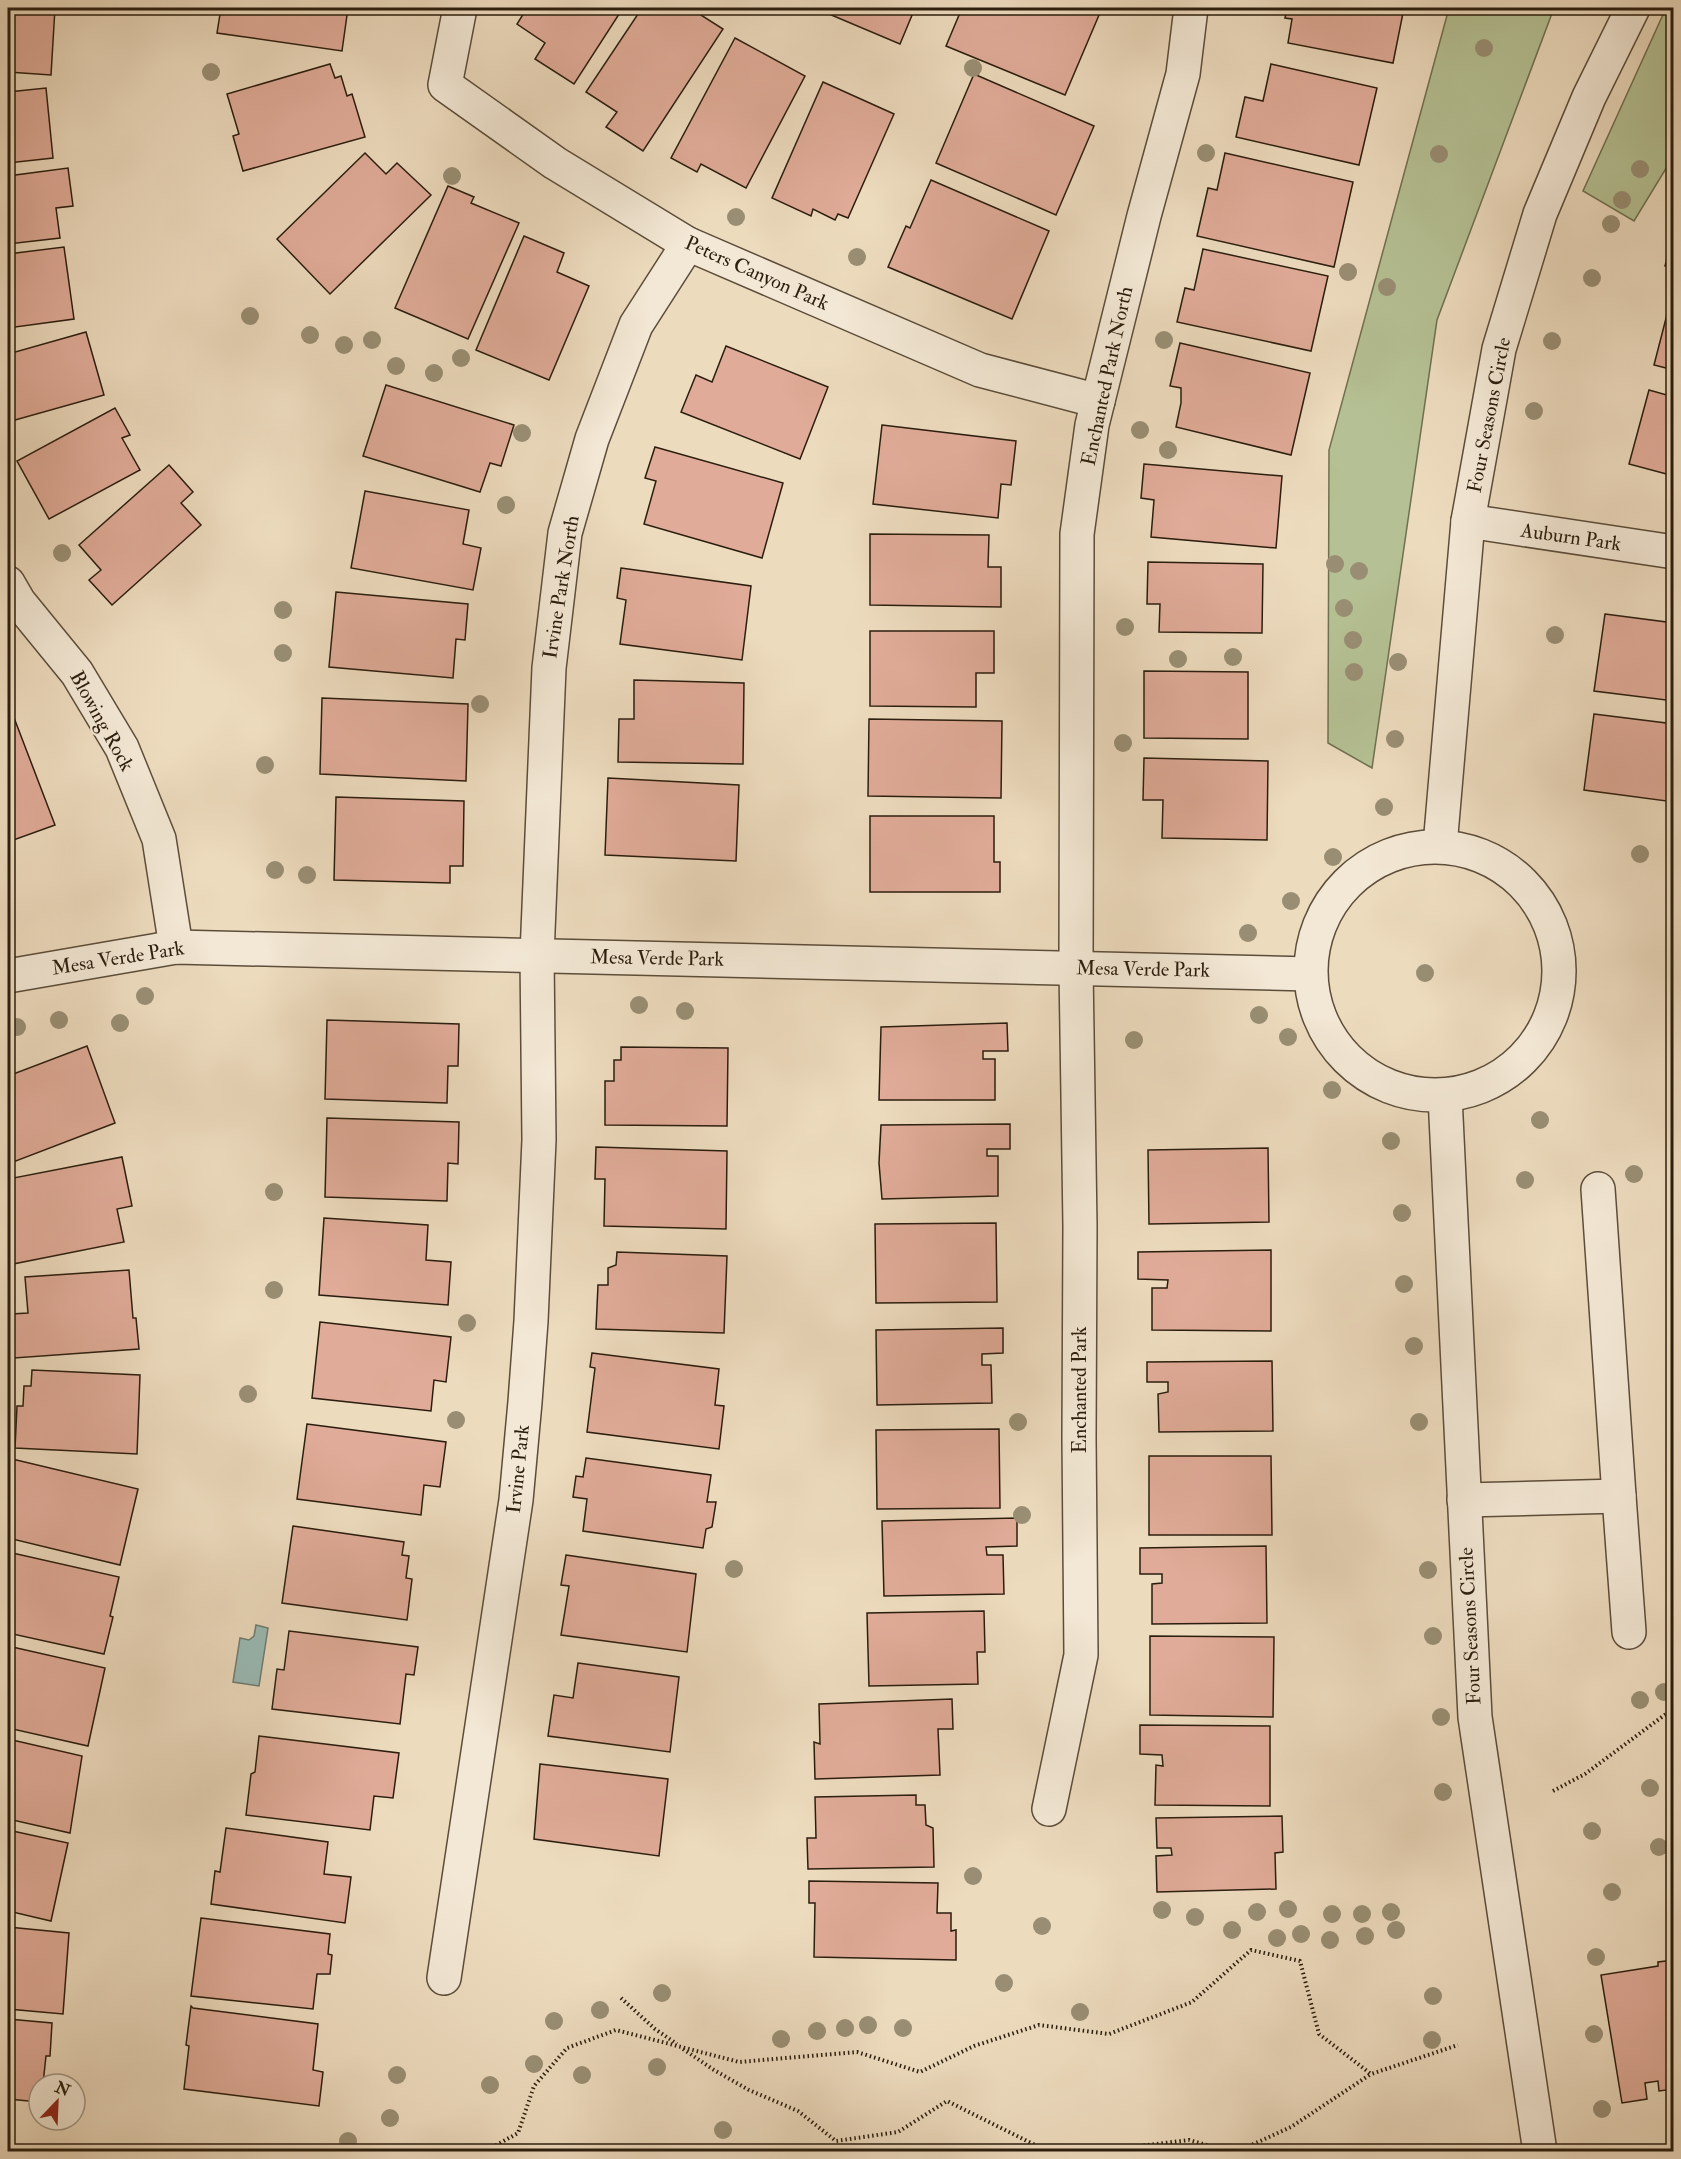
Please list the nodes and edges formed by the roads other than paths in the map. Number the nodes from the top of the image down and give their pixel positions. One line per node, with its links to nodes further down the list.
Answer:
1 (460, 8): 4 (street, Peters Canyon Park)
2 (1191, 8): 5 (street, Enchanted Park North)
3 (1633, 8): 6 (street, Four Seasons Circle)
4 (688, 244): 5 (street, Peters Canyon Park); 11 (street, Irvine Park North)
5 (1098, 401): 12 (street, Enchanted Park North)
6 (1468, 521): 7 (street, Auburn Park); 9 (street, Four Seasons Circle)
7 (1674, 552)
8 (12, 599): 10 (street, Blowing Rock)
9 (1440, 846): 13 (street); 15 (street)
10 (176, 947): 11 (street, Mesa Verde Park); 14 (street, Mesa Verde Park)
11 (537, 955): 12 (street, Mesa Verde Park); 21 (street, Irvine Park)
12 (1076, 968): 13 (street, Mesa Verde Park); 20 (street, Enchanted Park)
13 (1310, 974): 15 (street)
14 (8, 976)
15 (1445, 1096): 18 (street, Four Seasons Circle)
16 (1598, 1189): 17 (street)
17 (1619, 1496): 18 (street); 19 (street)
18 (1464, 1500): 22 (street, Four Seasons Circle)
19 (1629, 1632)
20 (1049, 1809)
21 (444, 1978)
22 (1540, 2151)

